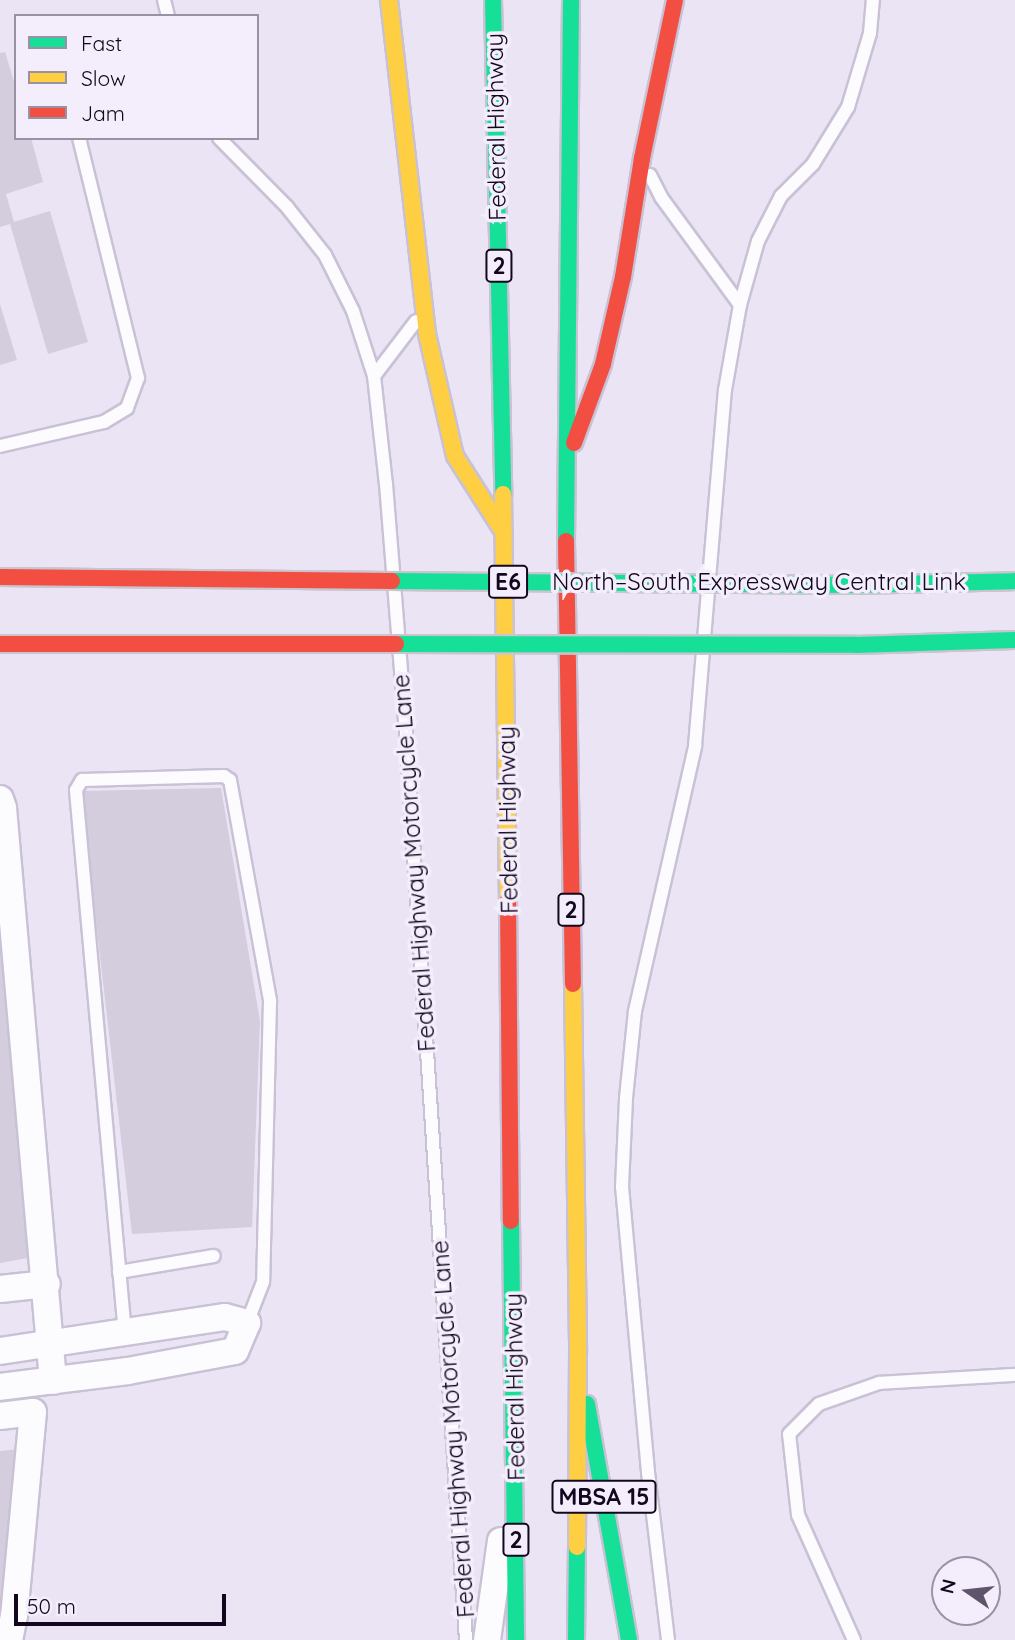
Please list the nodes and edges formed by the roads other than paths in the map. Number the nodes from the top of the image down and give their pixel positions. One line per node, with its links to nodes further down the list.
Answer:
1 (389, 0): 10 (main road)
2 (493, 0): 14 (main road, Federal Highway / 2)
3 (571, 0): 13 (main road, 2)
4 (675, 0): 8 (main road)
5 (873, 0): 9 (lane)
6 (79, 140): 12 (lane)
7 (221, 140): 11 (lane, Federal Highway Motorcycle Lane)
8 (642, 159): 9 (lane); 13 (main road)
9 (740, 304): 41 (lane)
10 (424, 310): 11 (lane); 14 (main road)
11 (373, 376): 36 (lane, Federal Highway Motorcycle Lane)
12 (0, 446)
13 (565, 467): 28 (main road, 2)
14 (504, 533): 34 (main road, Federal Highway / 2)
15 (0, 577): 16 (main road, North–South Expressway Central Link / E6, bridge)
16 (1015, 581)
17 (1015, 640): 18 (main road, bridge)
18 (0, 644)
19 (0, 799): 22 (street)
20 (214, 1256): 21 (lane)
21 (119, 1272): 24 (lane); 25 (lane)
22 (47, 1284): 23 (street); 26 (street)
23 (0, 1289)
24 (247, 1324): 25 (street); 29 (street)
25 (125, 1335): 26 (street); 29 (street)
26 (50, 1343): 27 (street); 31 (street)
27 (0, 1351)
28 (578, 1353): 39 (main road, 2); 40 (main road, MBSA 15)
29 (128, 1371): 31 (street)
30 (1015, 1376): 42 (lane)
31 (53, 1381): 32 (street)
32 (0, 1387)
33 (0, 1416): 35 (street)
34 (515, 1440): 37 (street); 38 (main road, Federal Highway / 2)
35 (9, 1640)
36 (466, 1640)
37 (487, 1640)
38 (516, 1640)
39 (576, 1640)
40 (629, 1640)
41 (668, 1640)
42 (854, 1640)

